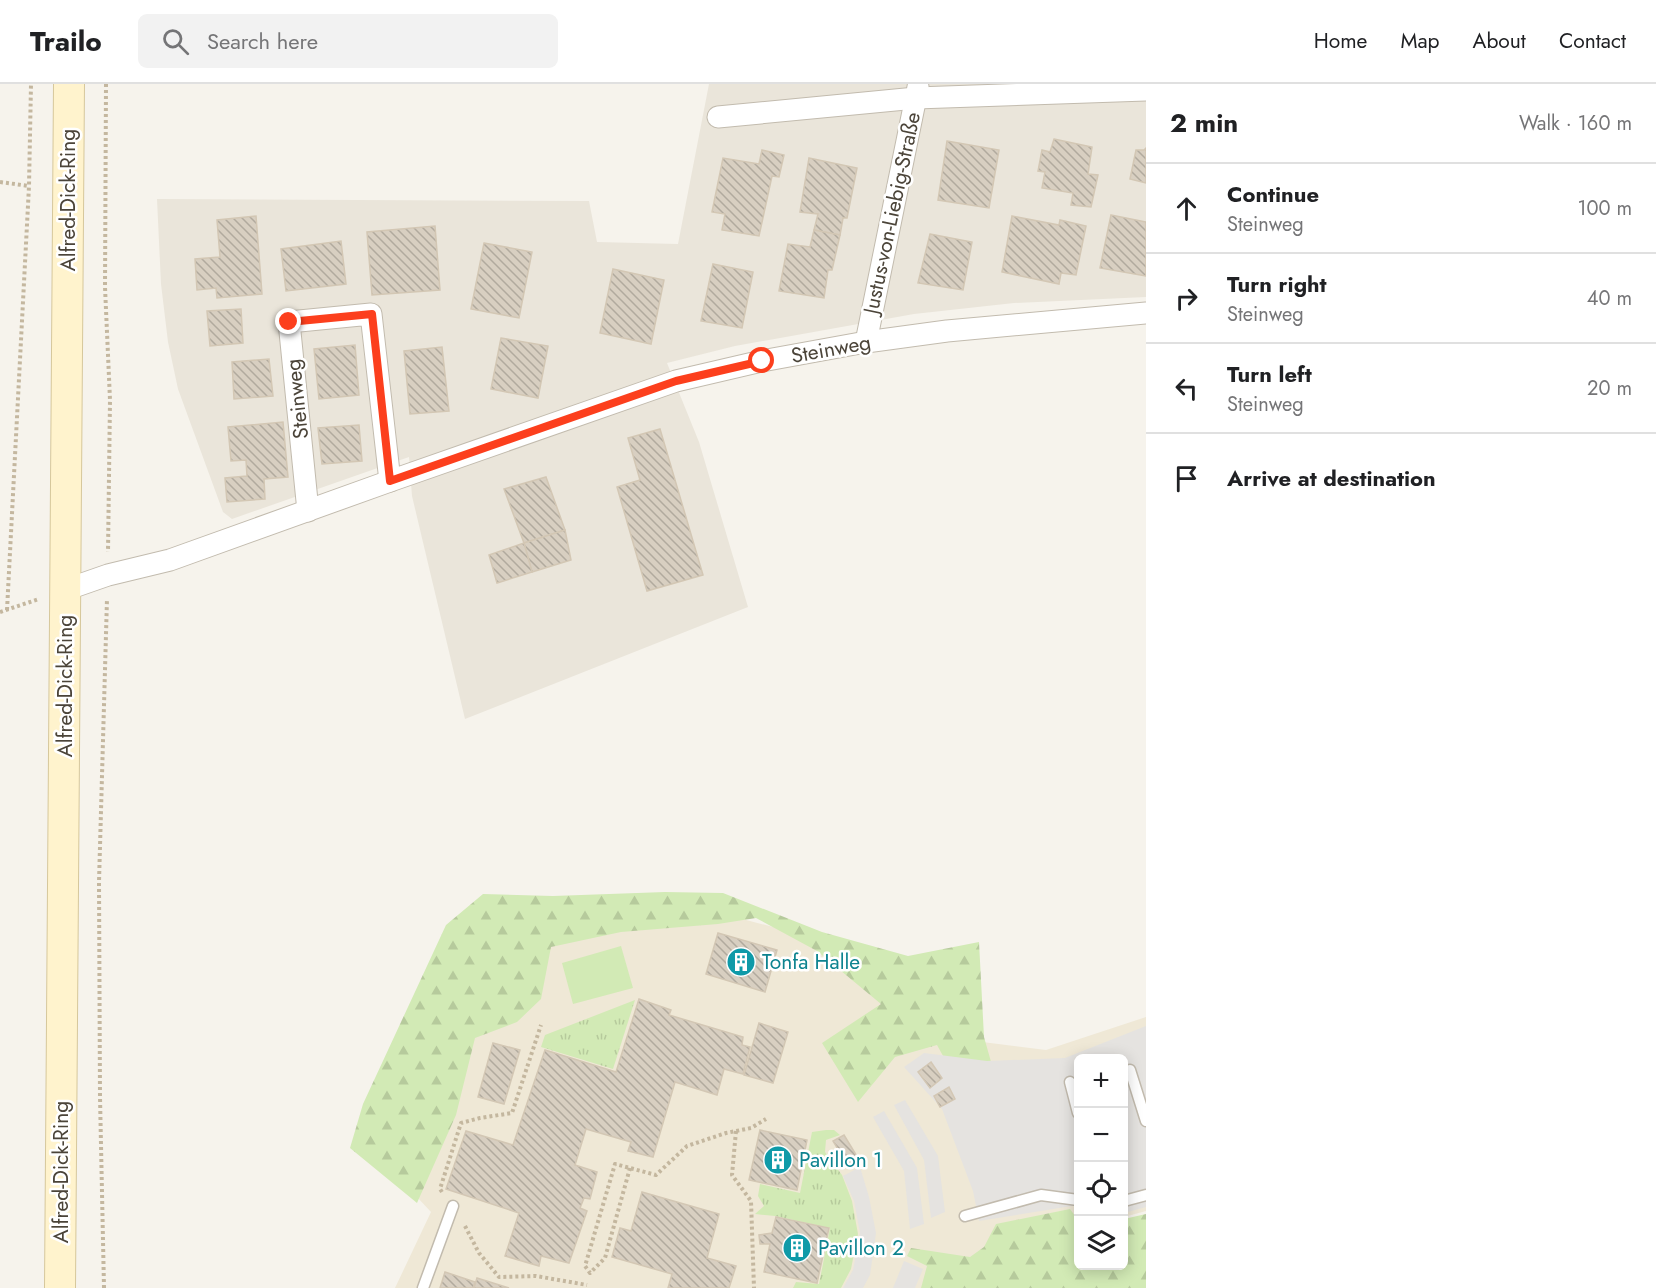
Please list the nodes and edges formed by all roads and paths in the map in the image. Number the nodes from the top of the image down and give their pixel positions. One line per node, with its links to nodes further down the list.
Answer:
1 (31, 84): 8 (path)
2 (69, 84): 14 (main road, Alfred-Dick-Ring)
3 (106, 84): 13 (path)
4 (1146, 90): 5 (street)
5 (917, 91): 6 (street); 10 (street, Justus-von-Liebig-Straße)
6 (718, 117)
7 (0, 182): 8 (path)
8 (29, 186): 15 (path)
9 (1146, 313): 10 (street, Steinweg)
10 (866, 342): 11 (street, Steinweg)
11 (390, 481): 12 (street, Steinweg); 12 (street, Steinweg)
12 (308, 511): 13 (street, Steinweg)
13 (108, 575): 14 (street, Steinweg); 31 (path)
14 (65, 591): 30 (main road, Alfred-Dick-Ring)
15 (0, 612)
16 (541, 1025): 27 (path)
17 (1130, 1070): 21 (lane)
18 (1070, 1082): 19 (lane)
19 (1077, 1108)
20 (766, 1119): 22 (path)
21 (1146, 1121)
22 (736, 1131): 23 (path); 33 (path)
23 (630, 1168): 23 (path)
24 (1146, 1195): 26 (lane)
25 (1074, 1199): 28 (lane)
26 (1128, 1200)
27 (453, 1206): 29 (path); 32 (lane)
28 (965, 1216)
29 (587, 1285)
30 (60, 1288)
31 (104, 1288)
32 (423, 1288)
33 (754, 1288)

